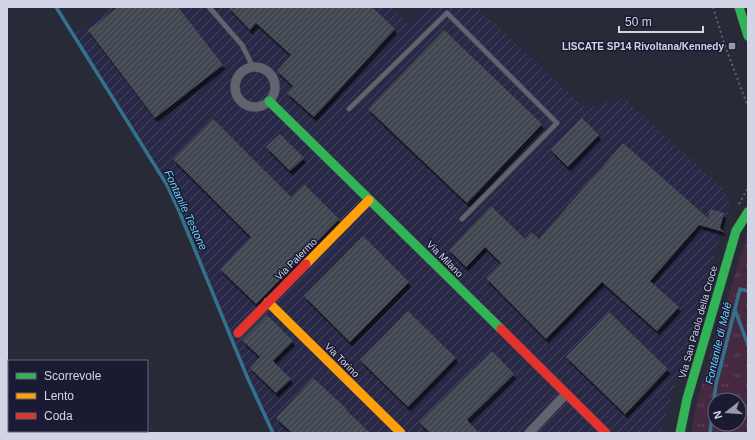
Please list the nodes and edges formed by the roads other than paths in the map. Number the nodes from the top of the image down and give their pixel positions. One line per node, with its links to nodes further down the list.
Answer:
1 (209, 7): 4 (lane)
2 (740, 7): 3 (street)
3 (748, 36)
4 (253, 67): 5 (street); 5 (street)
5 (269, 101): 7 (street, Via Milano)
6 (349, 109): 9 (lane)
7 (370, 200): 10 (street, Via Palermo); 12 (street, Via Milano)
8 (746, 215): 16 (street, Via San Paolo della Croce)
9 (462, 219)
10 (268, 302): 11 (street, Via Palermo); 13 (street, Via Torino)
11 (238, 333)
12 (566, 394): 14 (street); 15 (street, Via Milano)
13 (400, 433)
14 (529, 433)
15 (606, 433)
16 (680, 433)

